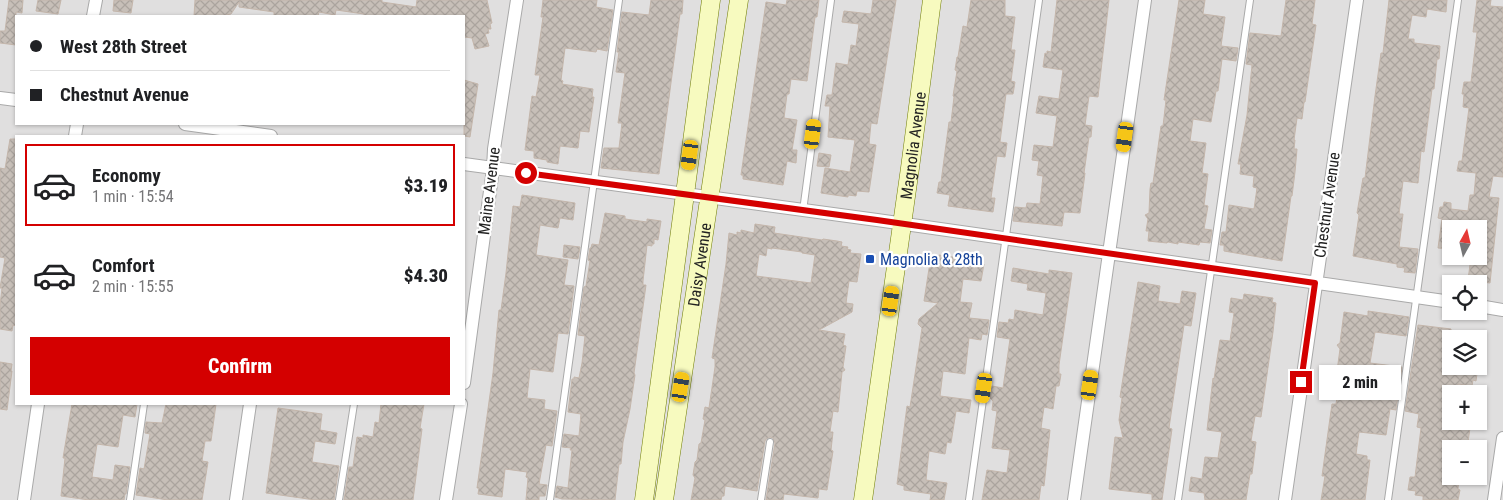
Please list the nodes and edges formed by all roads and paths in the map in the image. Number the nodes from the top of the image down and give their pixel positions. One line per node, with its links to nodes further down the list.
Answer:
1 (96, 0): 13 (street)
2 (517, 0): 19 (street, Maine Avenue)
3 (619, 0): 20 (lane)
4 (711, 0): 21 (street, Daisy Avenue)
5 (738, 0): 22 (street, Daisy Avenue)
6 (831, 0): 23 (lane)
7 (932, 0): 24 (street, Magnolia Avenue)
8 (1039, 0): 25 (lane)
9 (1145, 0): 26 (street)
10 (1250, 0): 27 (lane)
11 (1357, 0): 28 (street, Chestnut Avenue)
12 (1458, 0): 29 (lane)
13 (94, 15)
14 (0, 98): 15 (street)
15 (15, 100)
16 (192, 125): 17 (street)
17 (264, 135)
18 (465, 164): 19 (street)
19 (493, 169): 20 (street); 33 (street, Maine Avenue)
20 (594, 181): 21 (street); 46 (lane)
21 (684, 194): 22 (street); 47 (street, Daisy Avenue)
22 (710, 199): 23 (street); 48 (street, Daisy Avenue)
23 (803, 211): 24 (street)
24 (901, 224): 25 (street); 50 (street, Magnolia Avenue)
25 (1005, 239): 26 (street); 51 (lane)
26 (1108, 254): 27 (street); 52 (street)
27 (1210, 268): 28 (street); 53 (lane)
28 (1315, 283): 29 (street); 54 (street, Chestnut Avenue)
29 (1417, 297): 30 (street); 55 (lane)
30 (1442, 301)
31 (1487, 307): 32 (street)
32 (1503, 310)
33 (465, 367)
34 (38, 405): 41 (street)
35 (144, 405): 42 (lane)
36 (250, 405): 43 (street)
37 (354, 405): 44 (lane)
38 (461, 405): 45 (street)
39 (1503, 438): 56 (street)
40 (770, 442): 49 (lane)
41 (24, 500)
42 (130, 500)
43 (236, 500)
44 (339, 500)
45 (446, 500)
46 (550, 500)
47 (644, 500)
48 (664, 500)
49 (761, 500)
50 (863, 500)
51 (969, 500)
52 (1074, 500)
53 (1178, 500)
54 (1284, 500)
55 (1388, 500)
56 (1494, 500)

